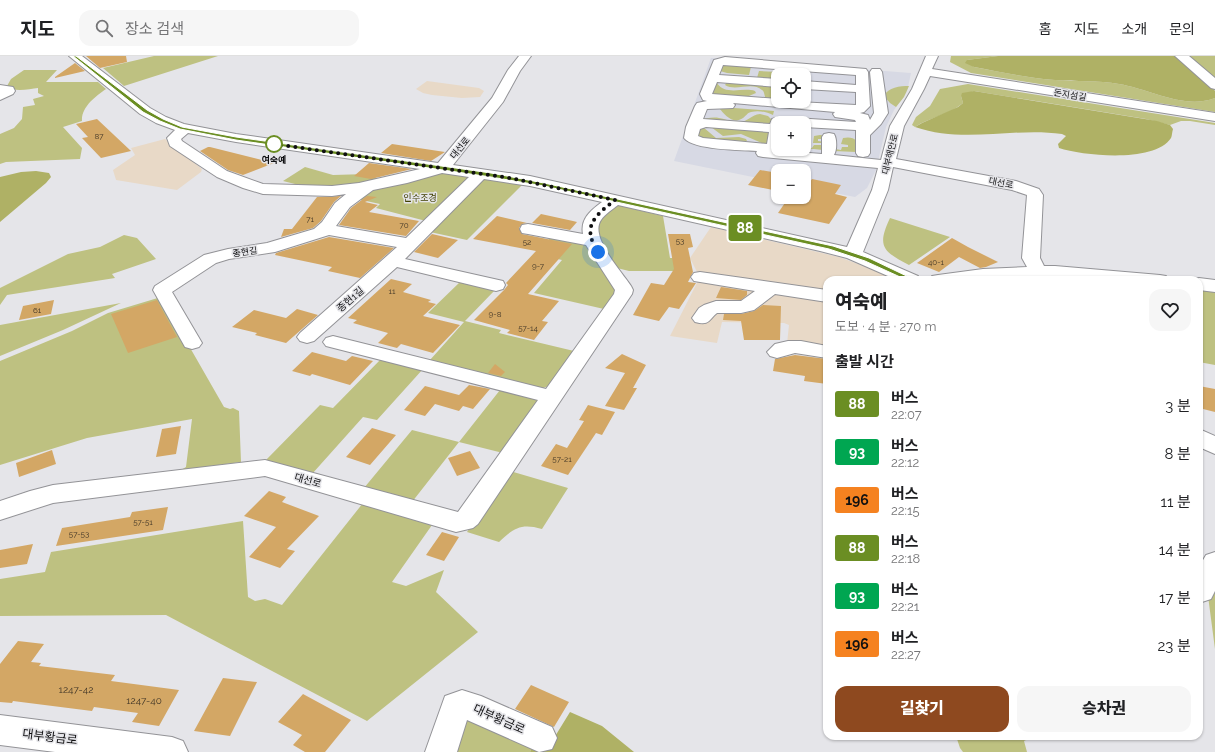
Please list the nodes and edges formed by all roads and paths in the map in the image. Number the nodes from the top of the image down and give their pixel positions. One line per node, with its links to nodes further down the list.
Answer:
1 (75, 56): 33 (street)
2 (525, 56): 40 (street, 대선로)
3 (934, 56): 8 (street, 대부해안로); 11 (street)
4 (1180, 56): 14 (street)
5 (771, 70): 9 (street)
6 (811, 72): 13 (street)
7 (876, 72): 24 (street)
8 (926, 72): 11 (street, 돈지섬길); 25 (street, 대부해안로)
9 (717, 77): 12 (street); 22 (street); 22 (street)
10 (811, 77): 13 (street)
11 (978, 80): 25 (street); 28 (street, 돈지섬길)
12 (771, 82)
13 (862, 84): 20 (street); 23 (street)
14 (1215, 85)
15 (0, 89): 18 (street)
16 (811, 90): 19 (street)
17 (811, 95): 19 (street)
18 (0, 96)
19 (818, 96): 20 (street); 20 (street); 26 (street)
20 (832, 98): 21 (street); 23 (street)
21 (846, 99)
22 (760, 102): 27 (street)
23 (858, 110): 24 (street); 29 (street); 37 (street)
24 (880, 111): 37 (street)
25 (903, 113): 39 (street, 대부해안로)
26 (794, 116)
27 (771, 117)
28 (1215, 117)
29 (811, 121)
30 (700, 125): 31 (street); 34 (street); 35 (street)
31 (771, 125)
32 (811, 127): 37 (street)
33 (185, 129): 40 (street); 42 (street, 대선로)
34 (771, 129)
35 (771, 139)
36 (820, 143): 37 (street); 37 (street)
37 (864, 143): 38 (street); 39 (street)
38 (699, 148)
39 (887, 163): 43 (street, 대부해안로); 52 (street, 대선로)
40 (442, 168): 41 (street); 42 (street, 대선로)
41 (480, 174): 44 (street); 49 (street, 종현1길)
42 (377, 185): 45 (street, 종현길)
43 (880, 190): 47 (street); 50 (street, 대부해안로); 54 (street)
44 (615, 200): 47 (street); 48 (street)
45 (325, 229): 49 (street); 66 (street, 종현길)
46 (528, 229): 48 (street)
47 (790, 238): 50 (street)
48 (592, 241): 69 (street, 대선로)
49 (410, 244): 51 (street, 종현1길)
50 (853, 254): 53 (street)
51 (393, 261): 59 (street); 64 (street, 종현1길)
52 (1038, 271): 55 (street); 56 (street)
53 (902, 276)
54 (905, 276)
55 (964, 276)
56 (1117, 276)
57 (700, 277): 61 (street)
58 (1203, 284): 60 (street)
59 (496, 285)
60 (1215, 286)
61 (772, 288): 62 (street); 63 (street)
62 (823, 295)
63 (702, 318)
64 (307, 336)
65 (333, 342): 69 (street)
66 (192, 343)
67 (823, 351): 68 (street)
68 (777, 352)
69 (552, 397): 72 (street, 대선로)
70 (1203, 439): 71 (street)
71 (1215, 446)
72 (0, 511)
73 (1215, 562): 74 (street)
74 (1203, 587)
75 (0, 730): 77 (street, 대부황금로)
76 (542, 738): 78 (street, 대부황금로)
77 (172, 752)
78 (441, 752)

